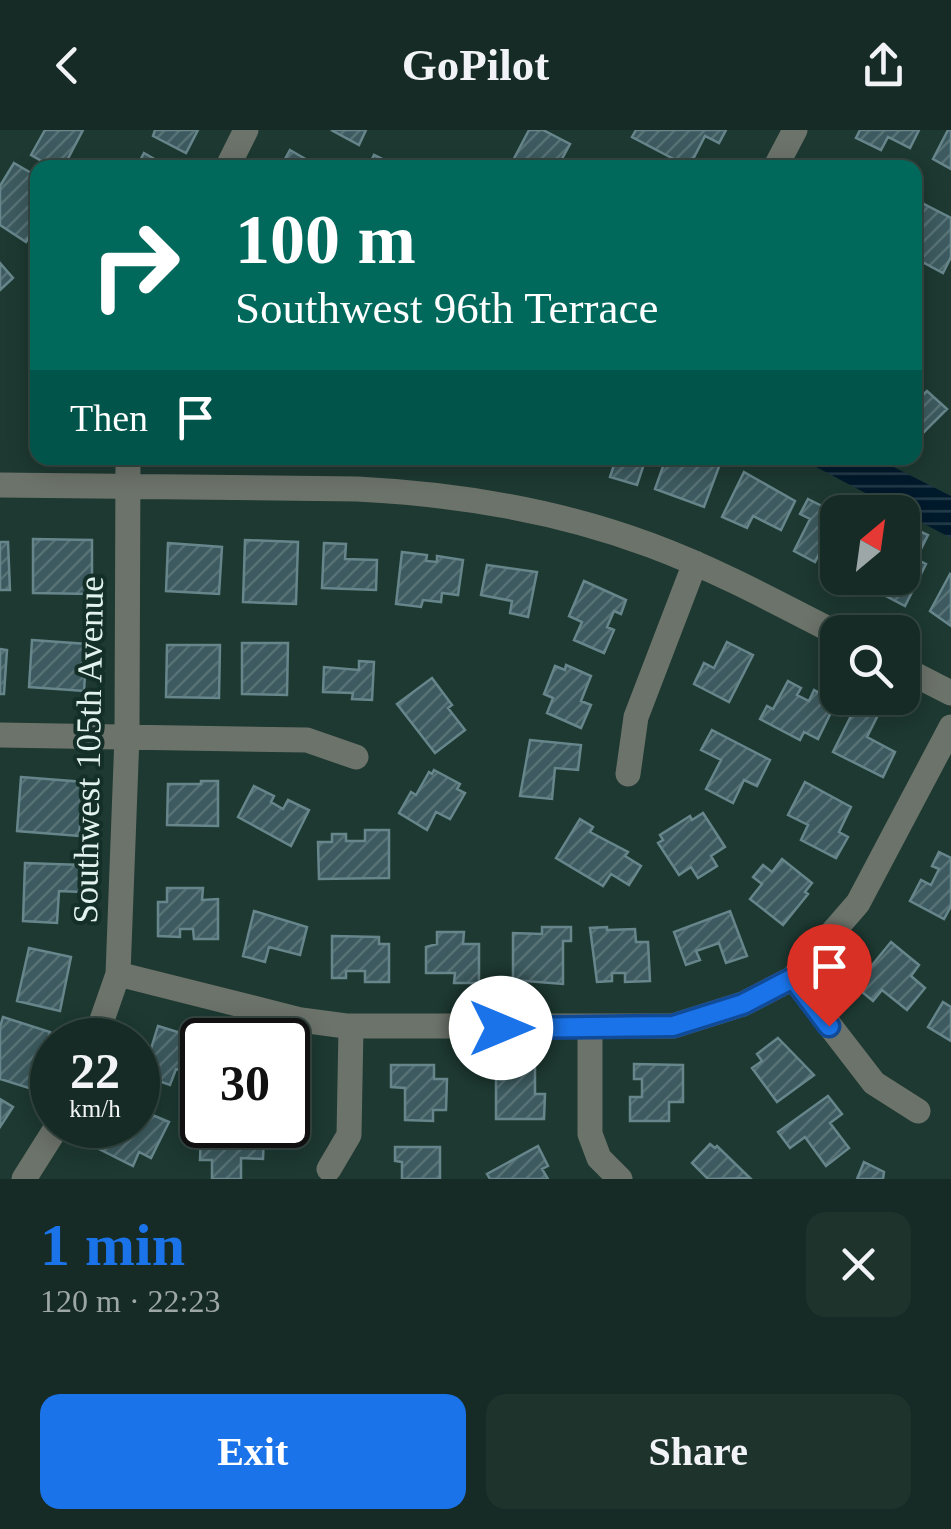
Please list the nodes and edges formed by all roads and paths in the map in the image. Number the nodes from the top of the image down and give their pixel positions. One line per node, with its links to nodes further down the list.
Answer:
1 (246, 130): 3 (street)
2 (794, 130): 4 (street)
3 (232, 160)
4 (779, 160)
5 (128, 465): 6 (street, Southwest 105th Avenue)
6 (128, 484): 7 (street); 8 (street); 14 (street, Southwest 105th Avenue)
7 (0, 485)
8 (695, 563): 9 (street); 16 (street)
9 (820, 625)
10 (920, 677): 11 (street)
11 (951, 693)
12 (951, 727): 18 (street)
13 (0, 736): 14 (street)
14 (127, 736): 15 (street); 17 (street, Southwest 105th Avenue)
15 (356, 756)
16 (628, 774)
17 (118, 974): 19 (street, Southwest 105th Avenue); 20 (street)
18 (793, 978): 21 (street); 22 (street)
19 (102, 1018)
20 (351, 1027): 21 (street); 24 (street)
21 (590, 1028): 26 (street)
22 (918, 1111)
23 (44, 1148): 25 (street)
24 (329, 1169)
25 (24, 1179)
26 (620, 1179)

